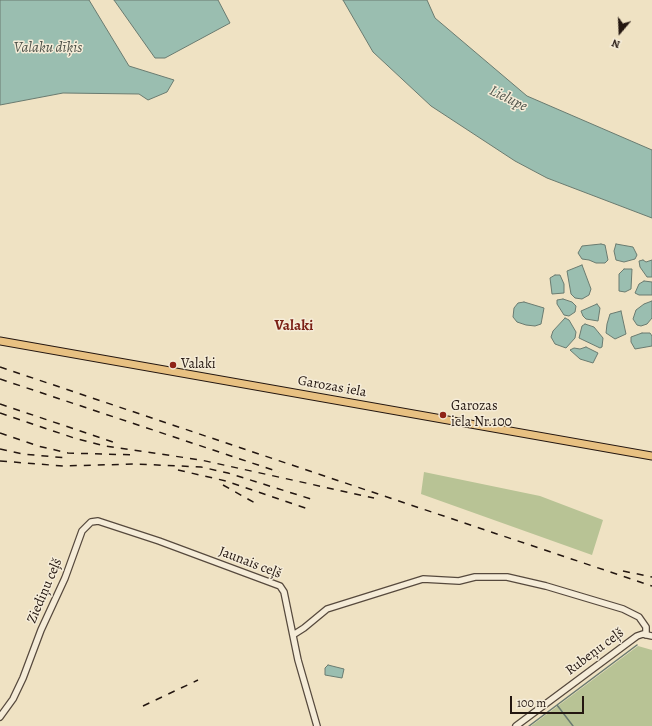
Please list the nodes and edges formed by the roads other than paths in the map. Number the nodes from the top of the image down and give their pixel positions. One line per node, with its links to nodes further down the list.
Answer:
1 (0, 341): 2 (main road, Garozas iela)
2 (652, 456)
3 (98, 521): 4 (street, Jaunais ceļš); 6 (street, Ziediņu ceļš)
4 (293, 634): 5 (street); 7 (street, Jaunais ceļš)
5 (649, 635): 8 (street, Rubeņu ceļš)
6 (0, 717)
7 (317, 726)
8 (516, 726)

